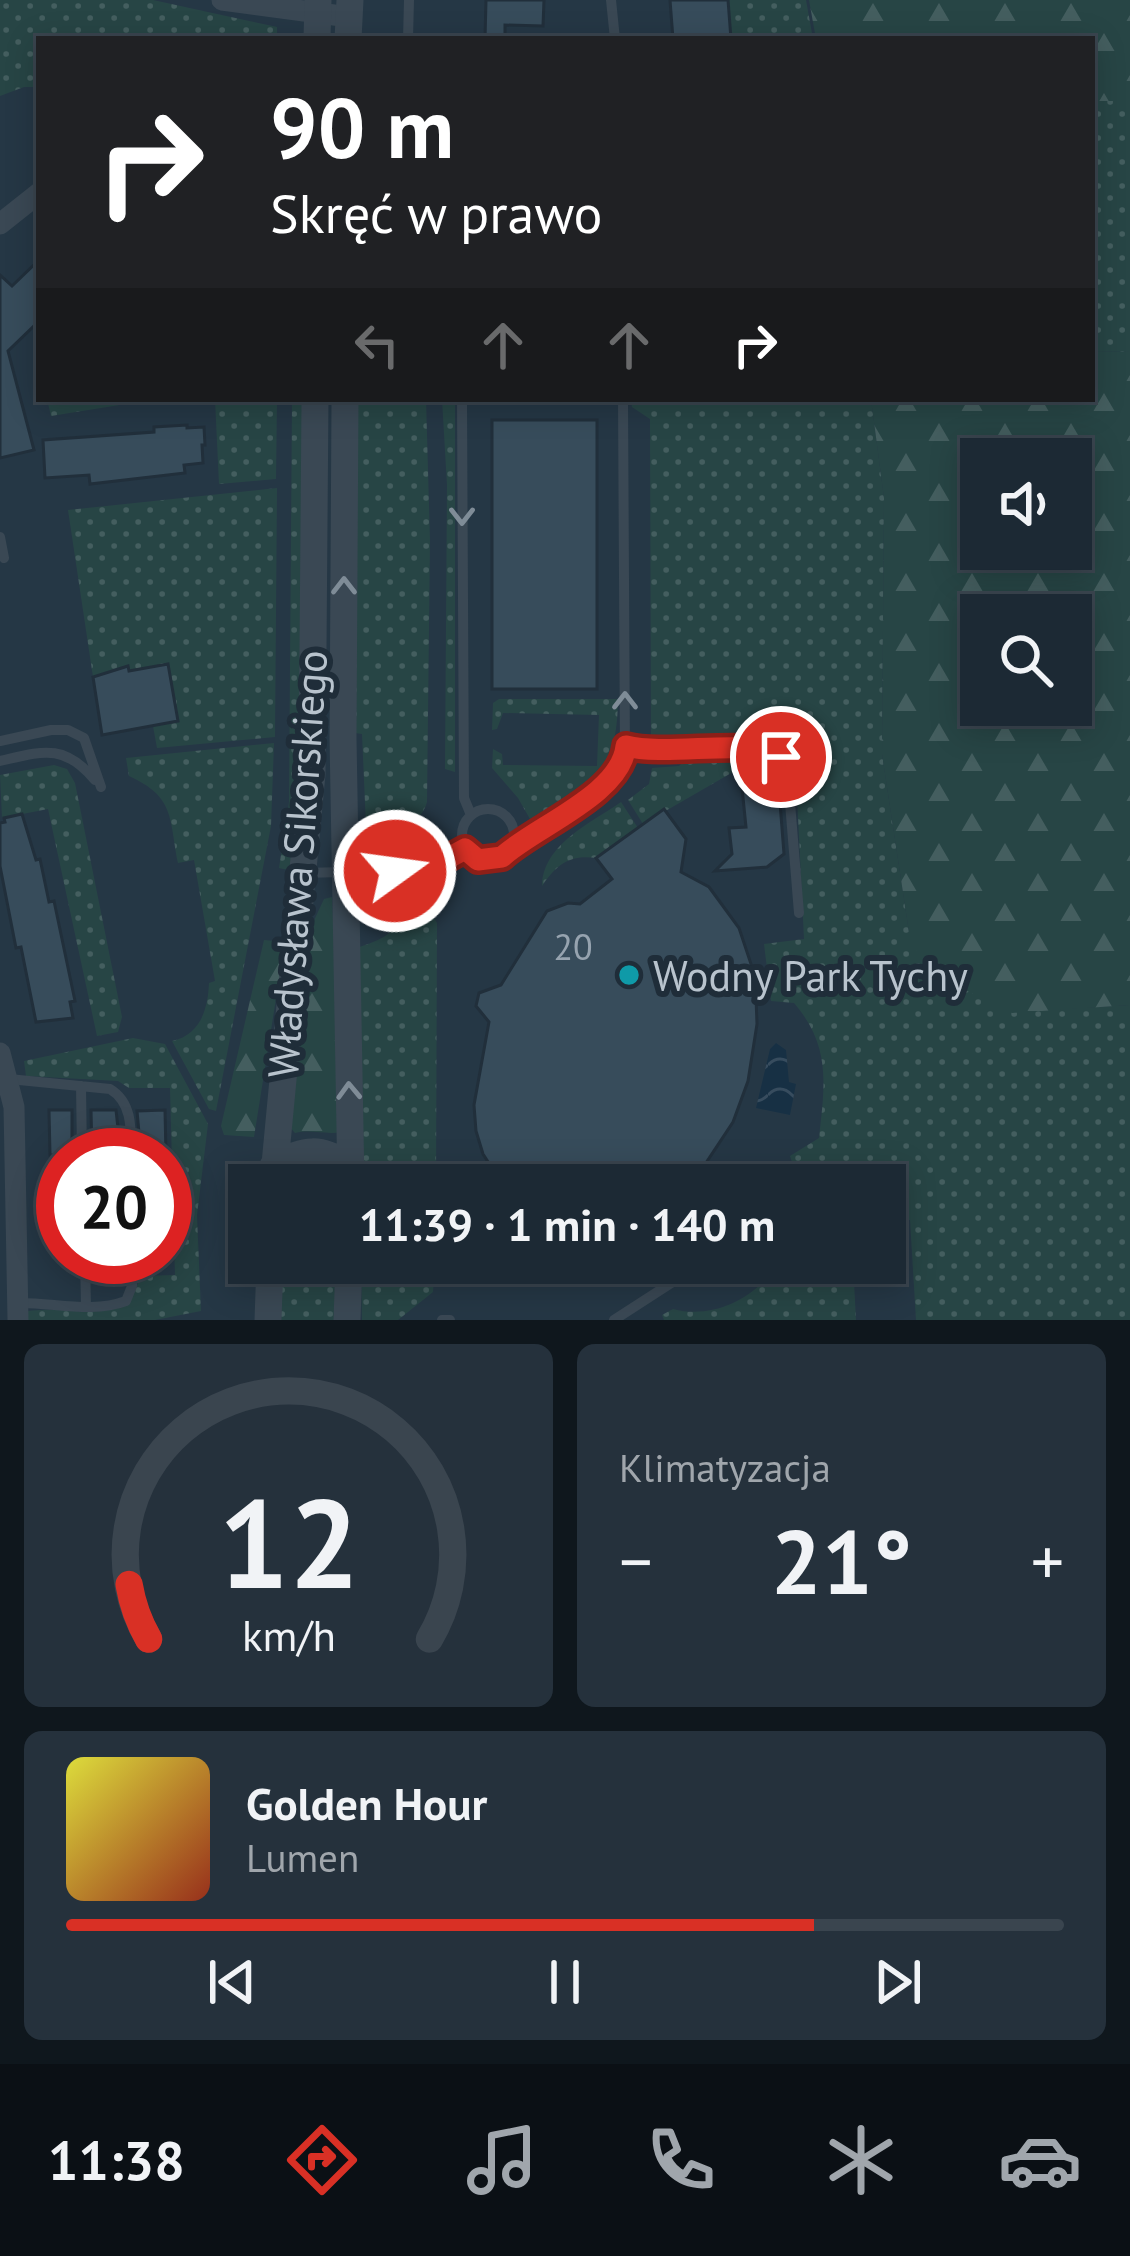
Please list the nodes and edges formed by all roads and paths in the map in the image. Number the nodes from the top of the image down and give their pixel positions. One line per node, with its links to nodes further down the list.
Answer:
1 (222, 0): 4 (street)
2 (409, 0): 6 (lane)
3 (610, 0): 7 (lane)
4 (318, 18): 5 (street)
5 (349, 19)
6 (408, 36)
7 (615, 36)
8 (36, 195): 9 (street)
9 (0, 224)
10 (315, 402): 23 (street, Władysława Sikorskiego)
11 (345, 402): 22 (street, Władysława Sikorskiego, one-way to 11)
12 (462, 402): 19 (lane, one-way to 19)
13 (623, 402): 17 (lane, one-way to 13)
14 (0, 537): 15 (lane)
15 (4, 558)
16 (0, 741): 18 (lane)
17 (626, 746): 20 (lane); 24 (lane)
18 (0, 761)
19 (471, 815): 20 (lane); 21 (lane)
20 (512, 844): 21 (lane)
21 (465, 849): 22 (lane)
22 (344, 871): 23 (lane); 33 (street, Władysława Sikorskiego, one-way to 22)
23 (304, 873): 30 (street, Władysława Sikorskiego)
24 (800, 913)
25 (0, 1053): 26 (street)
26 (9, 1079): 27 (lane); 40 (street)
27 (81, 1086): 28 (lane); 29 (lane)
28 (82, 1128)
29 (131, 1128)
30 (274, 1164)
31 (284, 1164): 32 (street)
32 (340, 1164)
33 (351, 1164)
34 (86, 1284): 38 (lane)
35 (132, 1284): 38 (lane)
36 (348, 1284): 42 (street)
37 (669, 1284): 43 (lane)
38 (86, 1307): 40 (lane)
39 (268, 1308): 41 (street)
40 (17, 1311)
41 (246, 1320)
42 (347, 1320)
43 (614, 1320)

